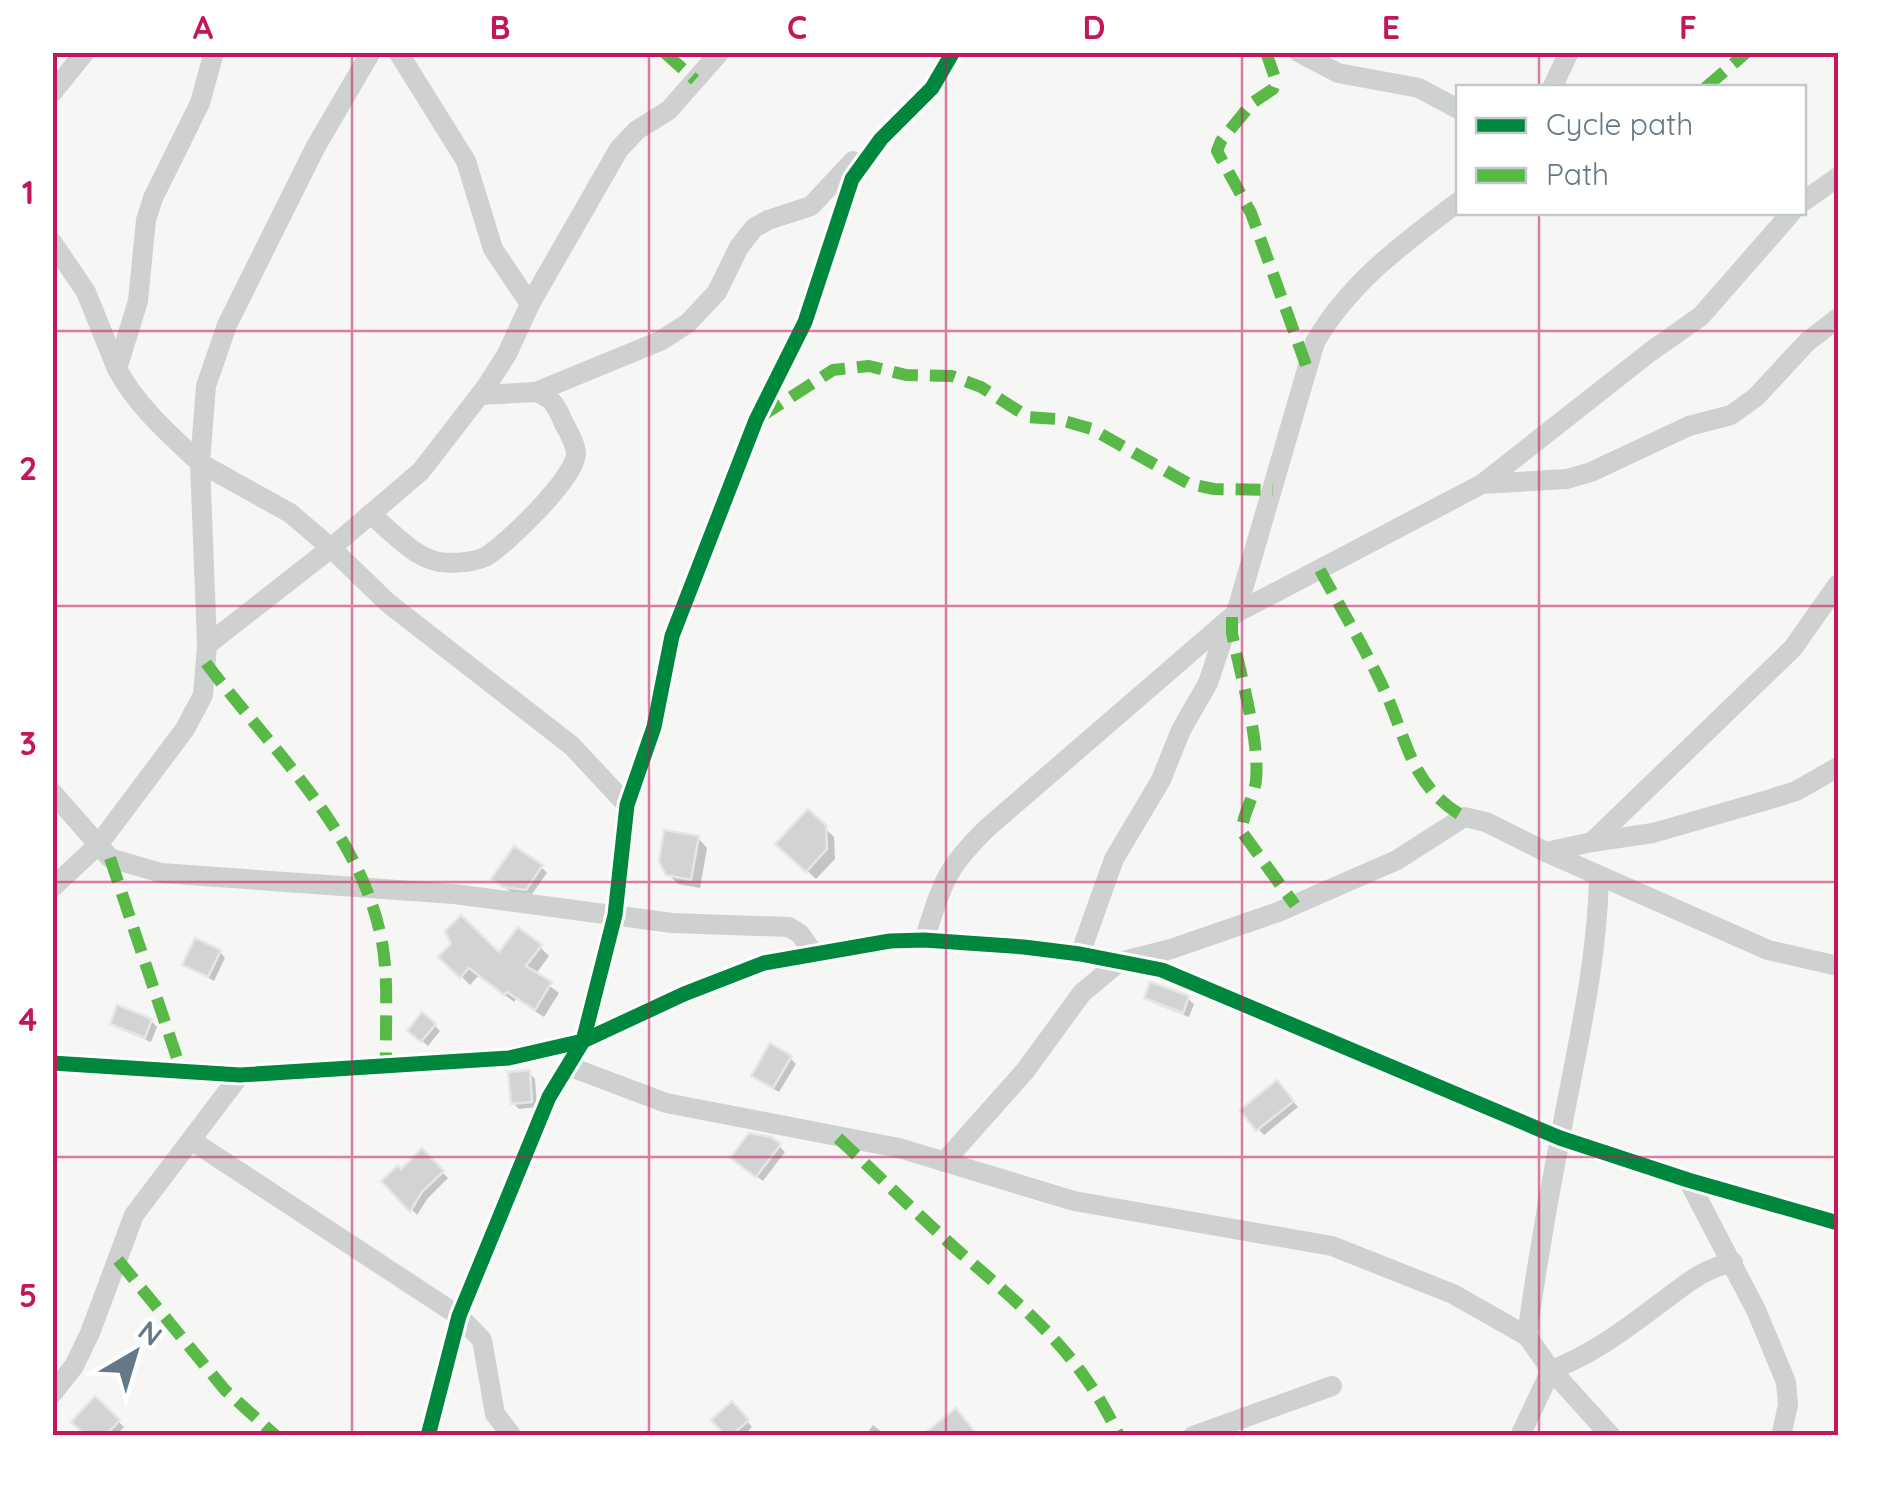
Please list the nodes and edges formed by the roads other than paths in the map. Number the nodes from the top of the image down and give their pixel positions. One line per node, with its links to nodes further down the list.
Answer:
1 (86, 52): 10 (street)
2 (214, 52): 20 (street)
3 (372, 52): 23 (street)
4 (398, 52): 18 (street)
5 (720, 52): 18 (street)
6 (953, 52): 12 (street)
7 (1298, 52): 11 (street)
8 (1569, 52): 9 (street)
9 (1553, 85)
10 (52, 93)
11 (1456, 107)
12 (870, 154): 21 (street); 32 (street)
13 (1838, 177): 14 (street)
14 (1806, 200)
15 (1456, 204): 28 (street)
16 (1789, 215): 24 (street)
17 (52, 242): 20 (street)
18 (530, 304): 22 (street)
19 (1838, 318): 24 (street)
20 (117, 369): 23 (street)
21 (536, 392): 22 (street); 25 (street)
22 (480, 395): 25 (street)
23 (200, 463): 26 (street); 29 (street)
24 (1482, 484): 28 (street)
25 (370, 514): 26 (street)
26 (331, 548): 29 (street); 32 (street)
27 (1838, 584): 33 (street)
28 (1232, 616): 39 (street); 41 (street)
29 (207, 644): 34 (street)
30 (1838, 768): 33 (street)
31 (52, 792): 34 (street)
32 (627, 805): 38 (street)
33 (1592, 842): 35 (street)
34 (98, 845): 37 (street); 38 (street)
35 (1546, 852): 36 (street); 42 (street)
36 (1598, 878): 43 (street); 48 (street)
37 (52, 888)
38 (614, 915): 40 (street); 44 (street)
39 (924, 940): 40 (street); 41 (street)
40 (813, 952): 44 (street)
41 (1080, 954): 42 (street)
42 (1119, 962): 48 (street); 50 (street)
43 (1838, 966)
44 (584, 1041): 46 (street); 47 (street)
45 (52, 1063): 47 (street)
46 (568, 1066): 50 (street); 54 (street)
47 (240, 1074): 49 (street)
48 (1560, 1138): 51 (street); 55 (street)
49 (190, 1140): 54 (street); 58 (street)
50 (944, 1162): 55 (street)
51 (1688, 1180): 52 (street); 53 (street)
52 (1838, 1223)
53 (1733, 1262): 56 (street); 64 (street)
54 (459, 1316): 59 (street); 60 (street)
55 (1527, 1336): 56 (street)
56 (1551, 1370): 62 (street); 63 (street)
57 (1332, 1386): 61 (street)
58 (52, 1394)
59 (428, 1436)
60 (512, 1436)
61 (1193, 1436)
62 (1520, 1436)
63 (1611, 1436)
64 (1781, 1436)

